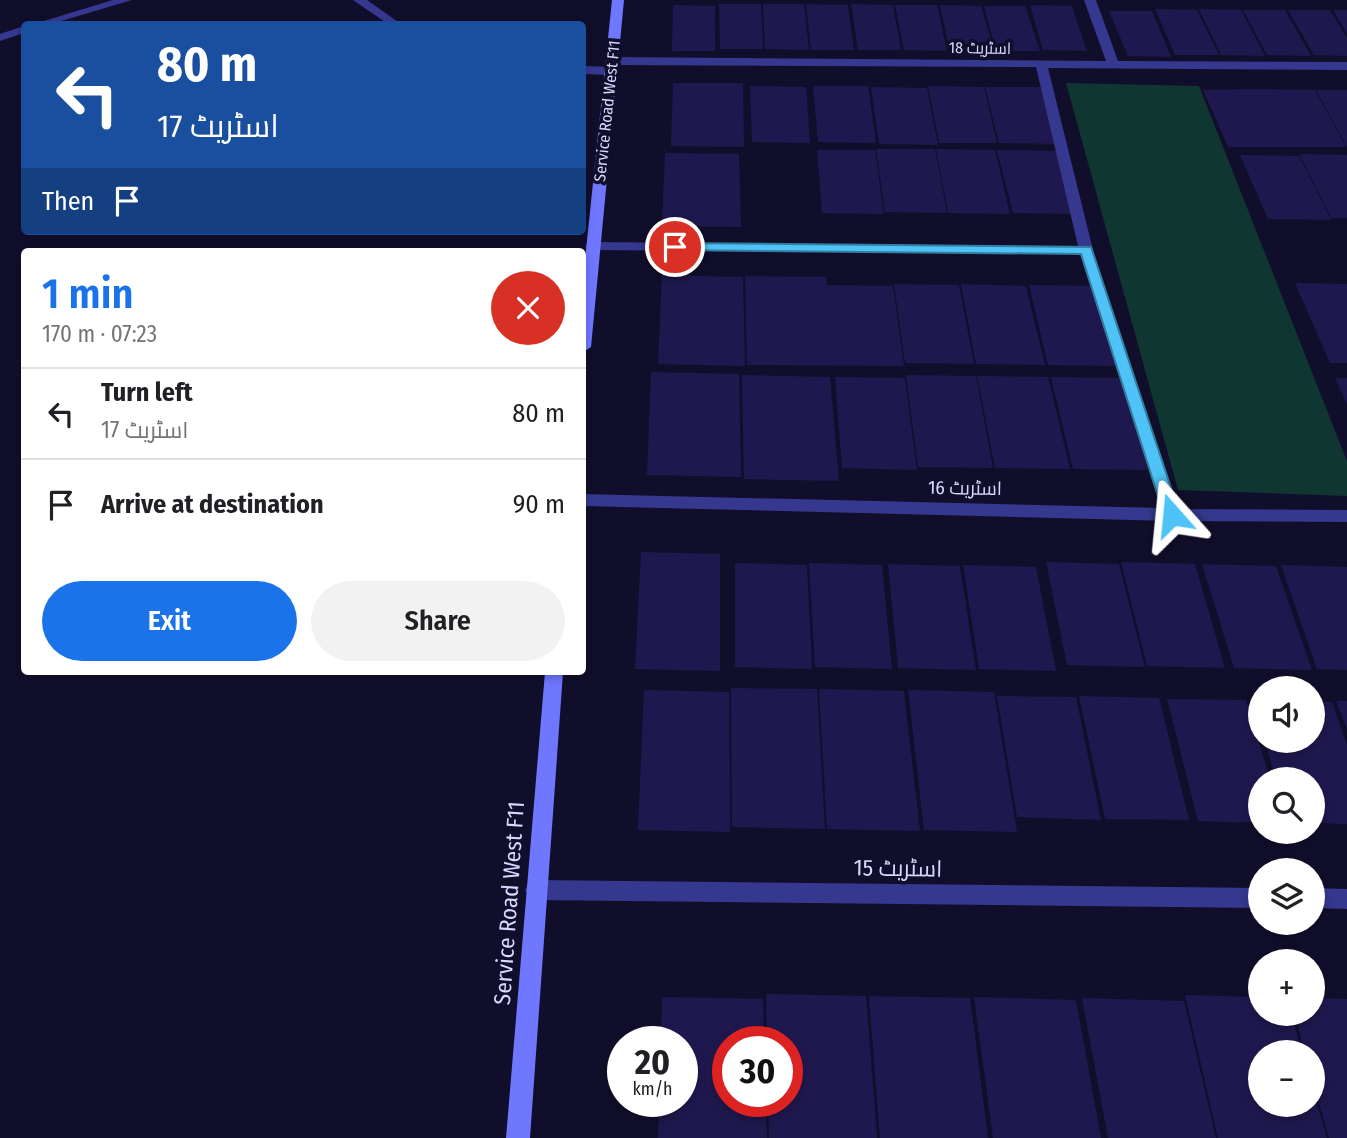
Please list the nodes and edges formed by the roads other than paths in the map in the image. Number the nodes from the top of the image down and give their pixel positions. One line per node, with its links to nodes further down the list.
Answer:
1 (126, 0): 5 (street)
2 (359, 0): 6 (street)
3 (618, 0): 11 (main road, Service Road West F11)
4 (1090, 0): 10 (street)
5 (51, 21)
6 (390, 21)
7 (21, 30): 8 (street)
8 (0, 38)
9 (1041, 64): 10 (street, اسٹریٹ 18); 11 (street, اسٹریٹ 18); 15 (street)
10 (1114, 65): 12 (street, اسٹریٹ 18)
11 (612, 66): 13 (street, اسٹریٹ 18); 14 (main road, Service Road West F11)
12 (1347, 66)
13 (586, 70)
14 (593, 246): 15 (street); 16 (main road, Service Road West F11)
15 (1086, 250): 18 (street)
16 (586, 317)
17 (586, 500): 18 (street, اسٹریٹ 16)
18 (1172, 515): 19 (street, اسٹریٹ 16)
19 (1347, 516)
20 (554, 675): 21 (main road, Service Road West F11)
21 (536, 890): 22 (street, اسٹریٹ 15); 25 (main road, Service Road West F11)
22 (1248, 898)
23 (1325, 898): 24 (street)
24 (1347, 899)
25 (518, 1138)

